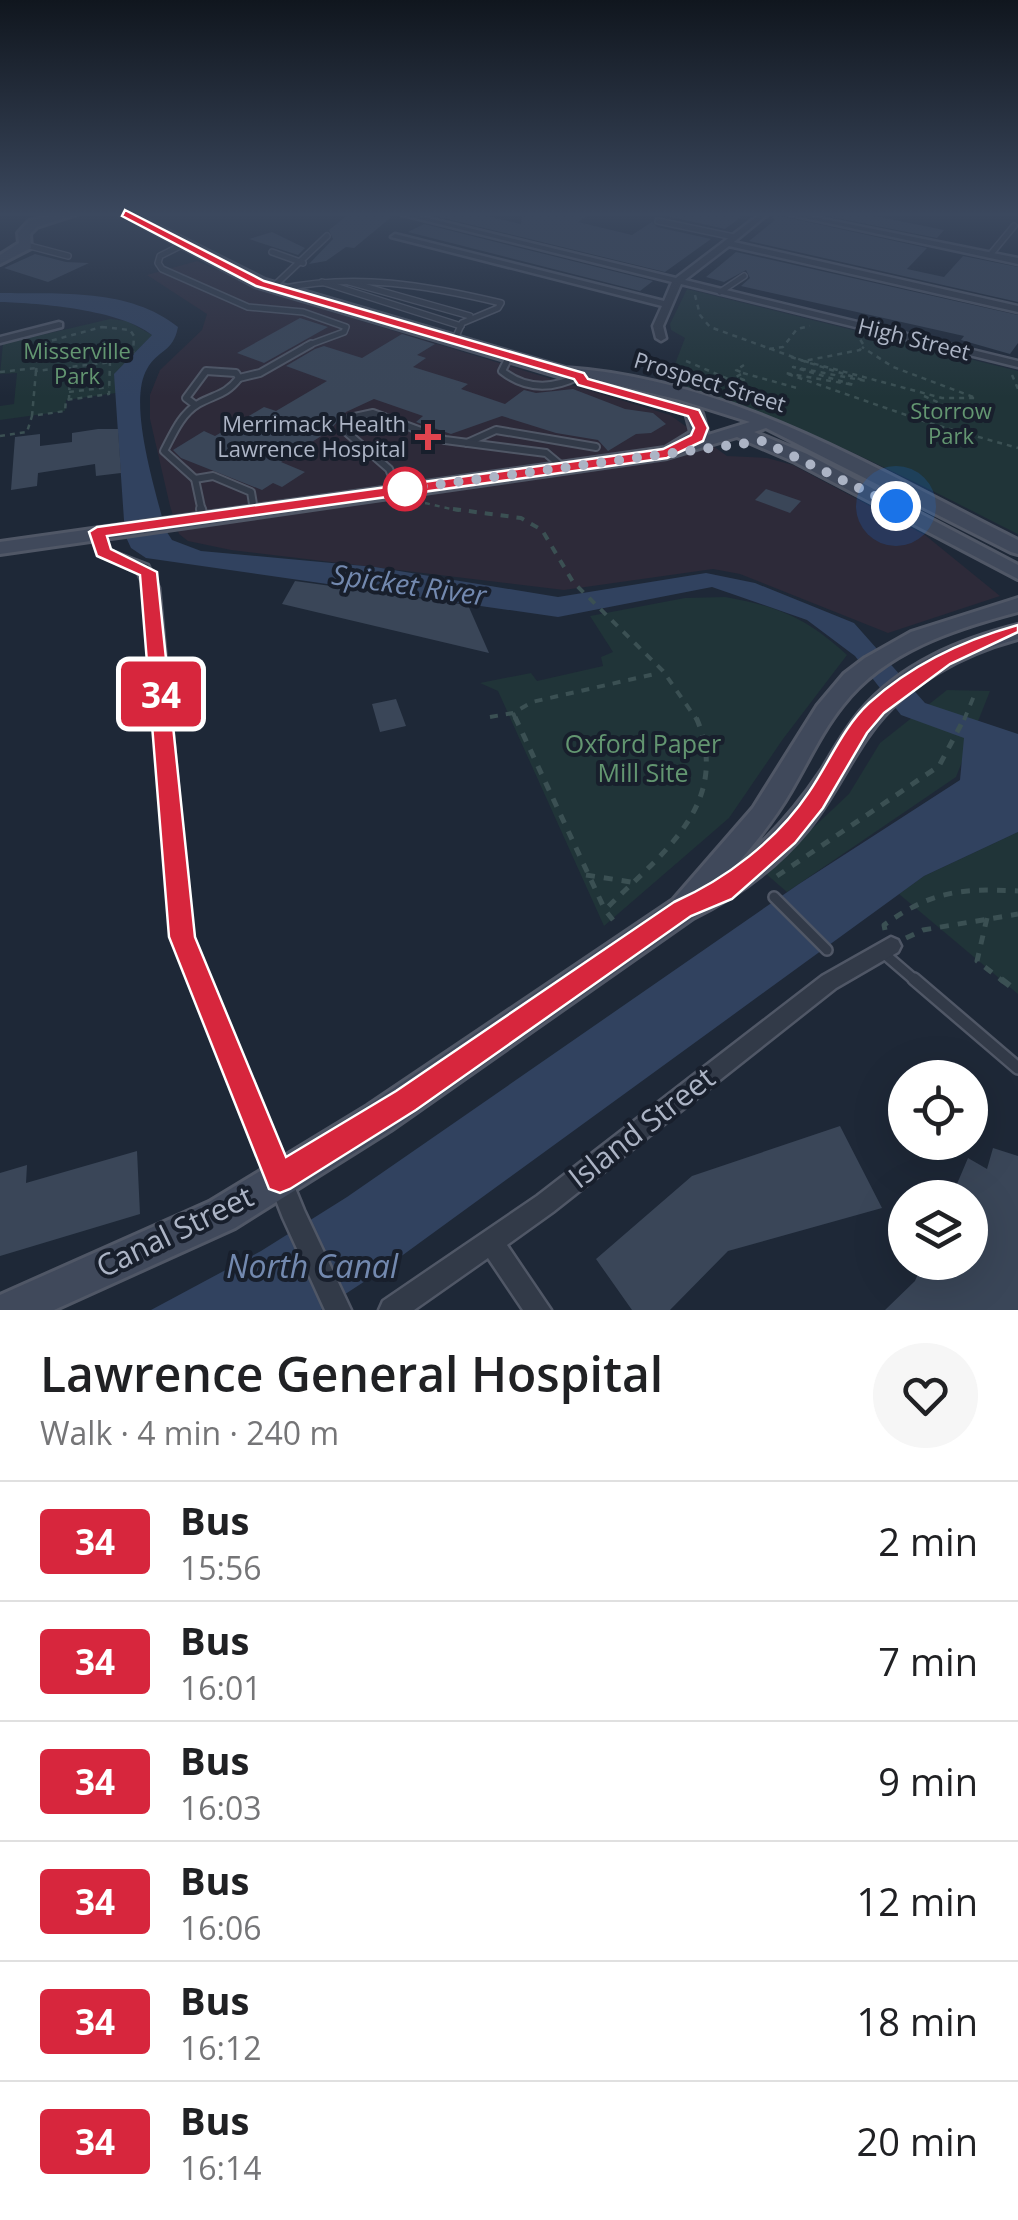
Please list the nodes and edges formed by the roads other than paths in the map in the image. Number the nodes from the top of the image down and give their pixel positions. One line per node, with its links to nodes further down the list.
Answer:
1 (174, 275): 16 (lane)
2 (250, 275): 12 (main road, Prospect Street)
3 (294, 275): 12 (lane)
4 (550, 275): 14 (street)
5 (649, 275): 11 (street, High Street)
6 (686, 275): 11 (street)
7 (877, 275): 15 (street)
8 (744, 276): 13 (lane)
9 (340, 280): 10 (lane); 17 (lane); 17 (lane)
10 (322, 282): 12 (lane); 19 (lane)
11 (677, 282): 13 (street, High Street); 14 (street)
12 (282, 290): 16 (lane); 19 (main road, Prospect Street)
13 (720, 292): 22 (street, High Street)
14 (667, 304): 20 (street)
15 (1018, 309)
16 (303, 312): 24 (lane)
17 (473, 317): 19 (lane)
18 (59, 325): 21 (street)
19 (457, 333): 23 (main road, Prospect Street)
20 (661, 338)
21 (0, 340)
22 (1015, 367)
23 (579, 376): 26 (main road, Prospect Street); 27 (main road, Prospect Street)
24 (239, 378): 25 (lane); 25 (lane)
25 (194, 404): 33 (lane)
26 (694, 413): 28 (main road, Prospect Street); 31 (main road)
27 (771, 431): 28 (main road, Prospect Street); 31 (main road); 38 (main road, Prospect Street); 40 (main road, Prospect Street)
28 (743, 432): 31 (main road)
29 (467, 443): 30 (lane); 32 (lane); 34 (lane)
30 (596, 447)
31 (667, 453): 32 (main road)
32 (564, 468): 34 (main road)
33 (195, 480): 35 (lane); 36 (lane)
34 (405, 495): 35 (main road)
35 (254, 510): 36 (main road)
36 (203, 517): 37 (main road)
37 (103, 531): 39 (main road); 48 (street)
38 (1018, 545)
39 (0, 548)
40 (1018, 573)
41 (1018, 605): 44 (main road, Canal Street)
42 (1018, 632): 44 (main road, Canal Street)
43 (774, 897): 46 (lane)
44 (682, 909): 48 (main road, Canal Street)
45 (886, 949): 47 (lane); 49 (street, Island Street)
46 (827, 950)
47 (1018, 1068)
48 (280, 1178): 50 (street); 51 (main road, Canal Street)
49 (491, 1242): 52 (street, Island Street); 53 (street)
50 (338, 1309)
51 (11, 1310)
52 (392, 1310)
53 (538, 1310)

